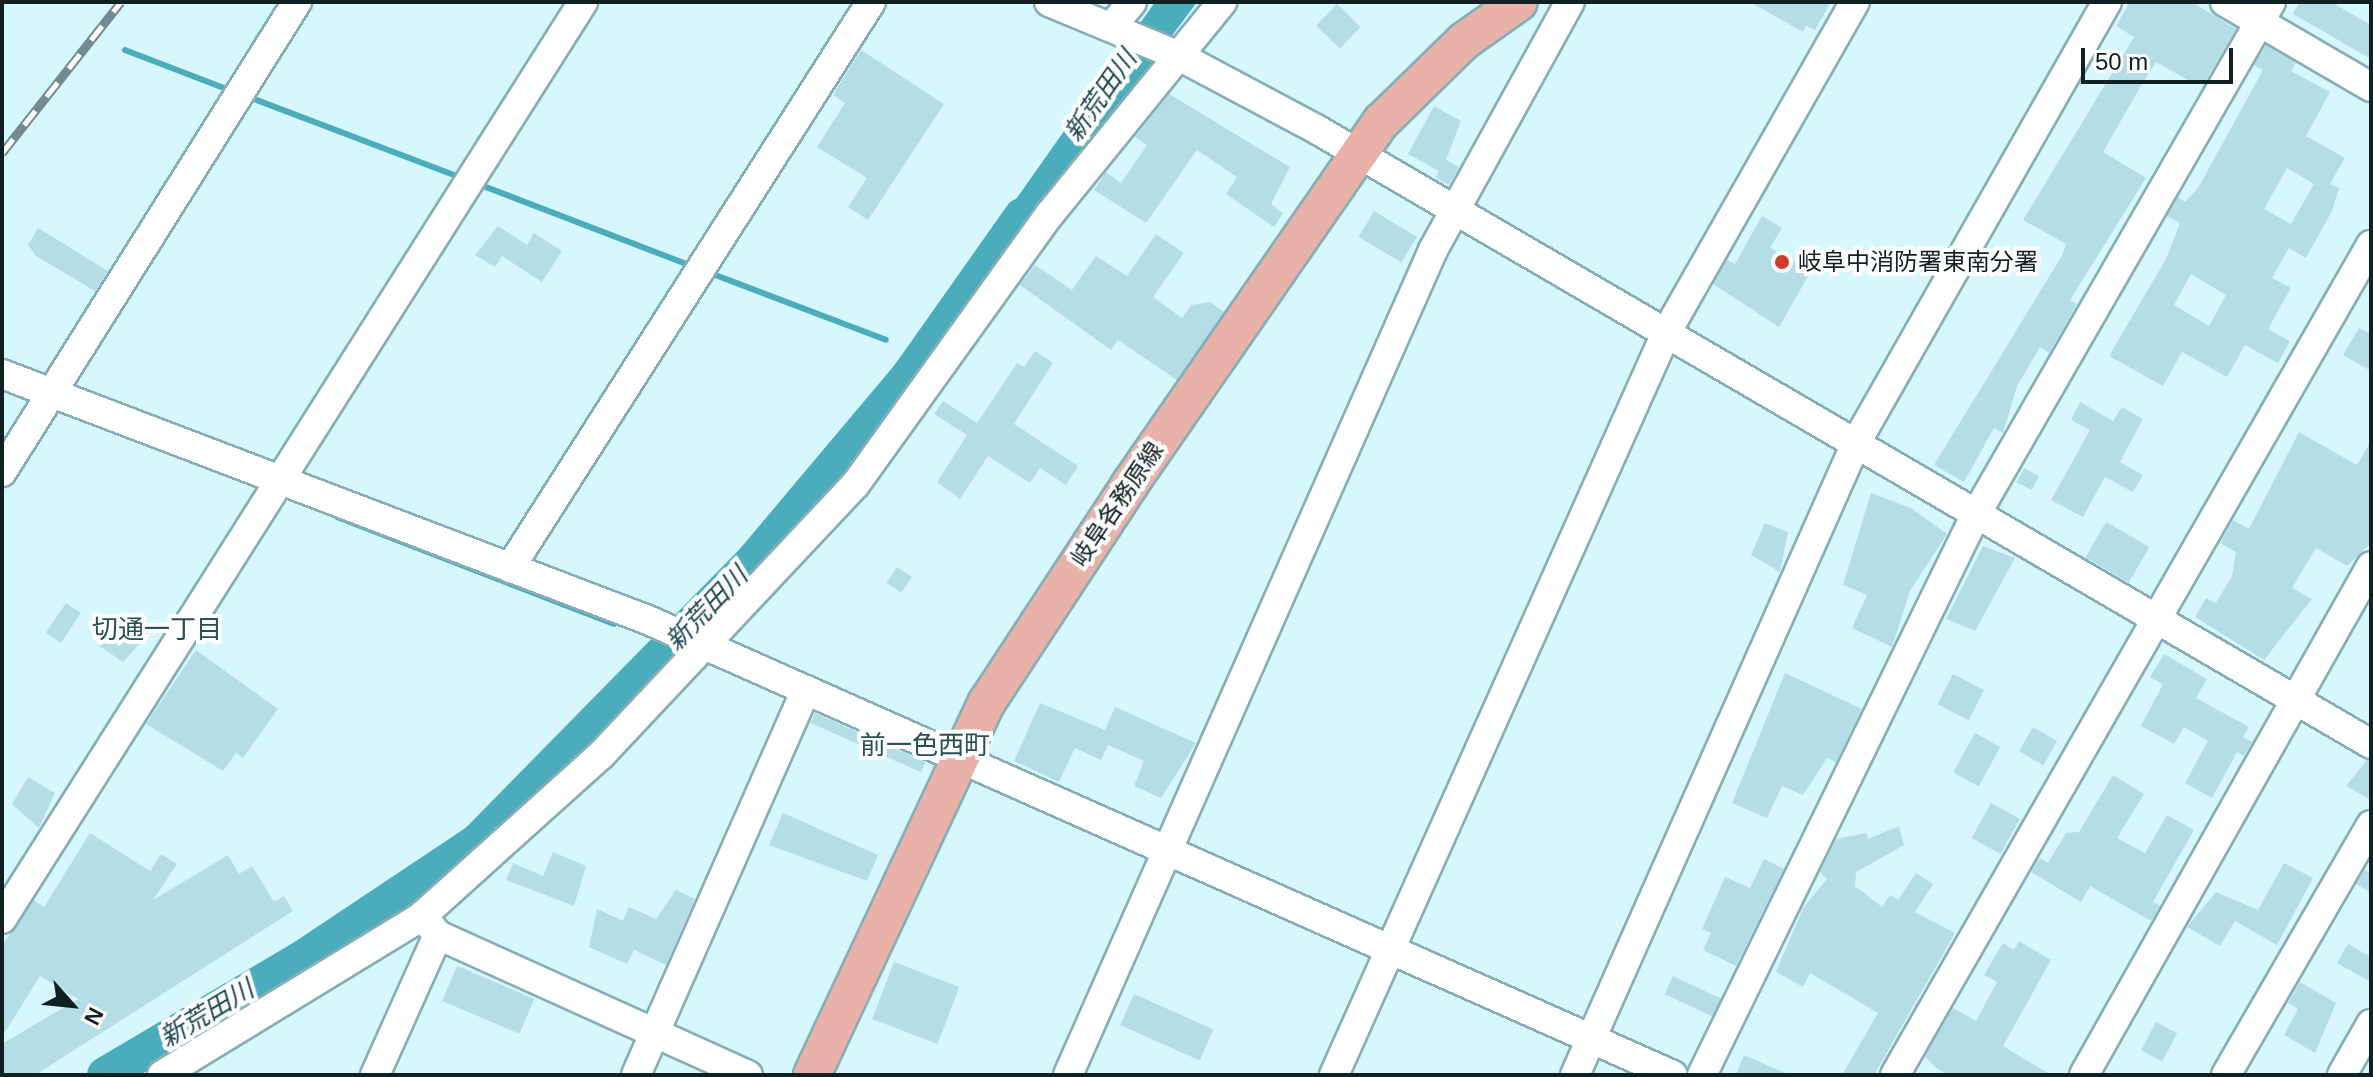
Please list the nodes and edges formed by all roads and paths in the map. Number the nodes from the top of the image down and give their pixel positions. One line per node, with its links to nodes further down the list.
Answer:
1 (297, 2): 21 (street)
2 (583, 2): 24 (street)
3 (871, 2): 27 (street)
4 (1049, 2): 13 (street)
5 (1132, 2): 13 (street)
6 (1222, 2): 14 (street)
7 (1519, 2): 16 (main road, 岐阜各務原線)
8 (1570, 2): 17 (street)
9 (1855, 2): 19 (street)
10 (2107, 2): 22 (street)
11 (2225, 2): 12 (street)
12 (2266, 12): 15 (street); 25 (street)
13 (1116, 28): 14 (street)
14 (1171, 52): 16 (street); 29 (street)
15 (2371, 87)
16 (1355, 154): 17 (street); 33 (main road, 岐阜各務原線)
17 (1454, 212): 19 (street); 35 (street)
18 (2371, 245): 28 (street)
19 (1666, 333): 22 (street); 38 (street)
20 (2, 374): 21 (street)
21 (52, 393): 23 (street); 24 (street)
22 (1857, 441): 25 (street); 41 (street)
23 (2, 472)
24 (279, 481): 27 (street); 36 (street)
25 (1975, 516): 28 (street); 51 (street)
26 (2371, 566): 31 (street)
27 (510, 568): 29 (street)
28 (2157, 620): 31 (street); 52 (street)
29 (704, 644): 30 (street); 37 (street)
30 (806, 690): 33 (street); 40 (street)
31 (2294, 699): 32 (street); 53 (street)
32 (2371, 744)
33 (959, 755): 35 (street); 46 (main road, 岐阜各務原線)
34 (2371, 825): 54 (street)
35 (1168, 848): 38 (street); 47 (street)
36 (2, 919)
37 (430, 926): 40 (street); 42 (street); 43 (street)
38 (1390, 948): 41 (street); 48 (street)
39 (2371, 1024): 55 (street)
40 (655, 1032): 44 (street); 45 (street)
41 (1590, 1041): 49 (street); 50 (street)
42 (162, 1075)
43 (375, 1075)
44 (636, 1075)
45 (748, 1075)
46 (812, 1075)
47 (1068, 1075)
48 (1334, 1075)
49 (1575, 1075)
50 (1673, 1075)
51 (1702, 1075)
52 (1895, 1075)
53 (2084, 1075)
54 (2226, 1075)
55 (2342, 1075)

